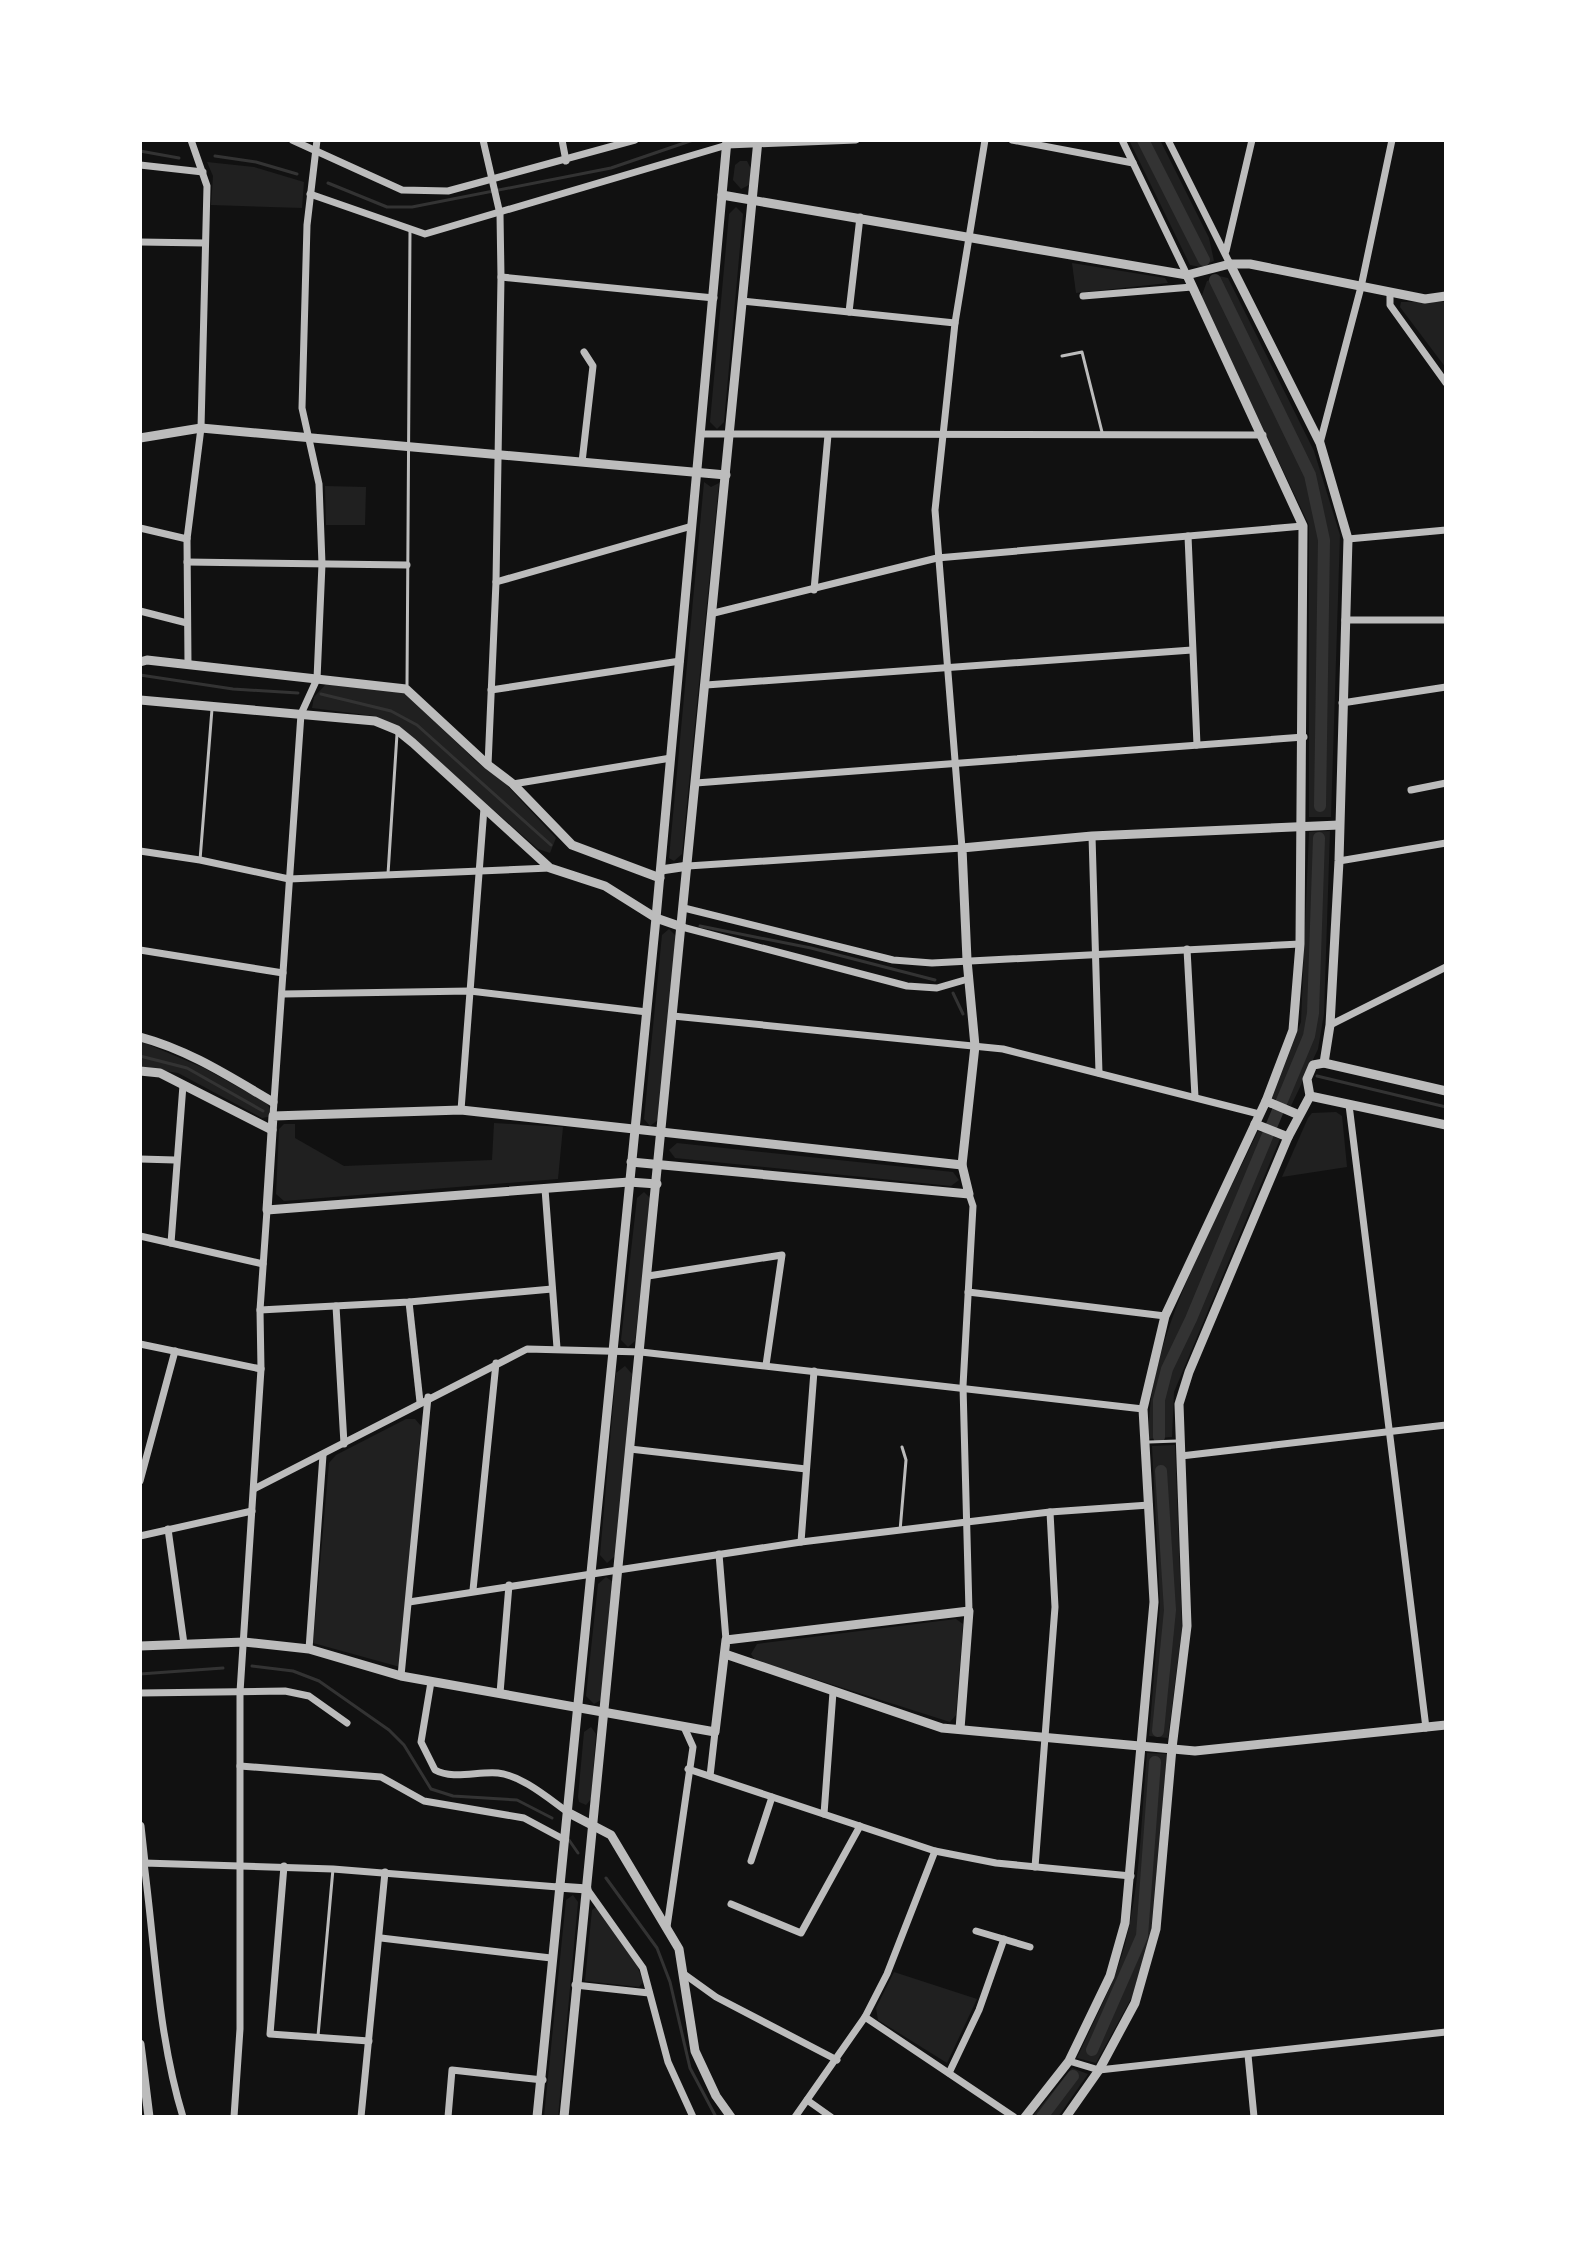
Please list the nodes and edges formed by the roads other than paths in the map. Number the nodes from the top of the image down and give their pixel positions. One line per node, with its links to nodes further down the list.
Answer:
1 (191, 140): 19 (street)
2 (292, 140): 15 (street)
3 (483, 140): 20 (street)
4 (562, 140): 16 (street)
5 (635, 140): 16 (street)
6 (856, 140): 13 (street)
7 (985, 140): 27 (street)
8 (1012, 140): 17 (street)
9 (1122, 140): 17 (street)
10 (1168, 140): 30 (street)
11 (1252, 140): 30 (street)
12 (1392, 140): 35 (street)
13 (758, 142): 14 (street); 23 (street)
14 (727, 143): 22 (street); 24 (street)
15 (316, 144): 20 (street); 21 (street)
16 (566, 161): 20 (street)
17 (1133, 163): 32 (street)
18 (140, 165): 19 (street)
19 (203, 172): 29 (street)
20 (492, 181): 24 (street)
21 (310, 194): 26 (street); 48 (street)
22 (722, 195): 23 (street); 39 (street)
23 (751, 198): 25 (street); 40 (street)
24 (500, 214): 26 (street); 33 (street)
25 (860, 217): 27 (street); 41 (street)
26 (410, 231): 56 (lane)
27 (970, 236): 32 (street); 42 (street)
28 (140, 242): 29 (street)
29 (205, 243): 46 (street)
30 (1225, 253): 31 (street)
31 (1230, 264): 32 (street); 35 (street); 55 (street)
32 (1187, 275): 34 (street)
33 (501, 277): 39 (street); 57 (street)
34 (1192, 287): 37 (street); 51 (street)
35 (1361, 287): 36 (street); 55 (street)
36 (1390, 292): 38 (street); 45 (street)
37 (1083, 296)
38 (1446, 296)
39 (714, 298): 47 (street)
40 (742, 301): 41 (street); 52 (street)
41 (849, 312): 42 (street)
42 (955, 323): 53 (street)
43 (584, 352): 58 (street)
44 (1062, 356): 50 (lane)
45 (1446, 383)
46 (201, 428): 48 (street); 54 (street); 66 (street)
47 (701, 434): 52 (street); 59 (street)
48 (309, 435): 56 (street); 70 (street)
49 (828, 435): 52 (street); 53 (street); 73 (street)
50 (1103, 435): 51 (street); 53 (street)
51 (1263, 435): 62 (street)
52 (729, 436): 60 (street)
53 (942, 436): 68 (street)
54 (140, 438)
55 (1320, 443): 67 (street)
56 (408, 444): 57 (street); 71 (lane)
57 (499, 453): 58 (street); 72 (street)
58 (582, 462): 59 (street)
59 (697, 472): 60 (street); 61 (street)
60 (726, 475): 75 (street)
61 (692, 526): 72 (street); 80 (street)
62 (1303, 526): 65 (street); 94 (street)
63 (140, 528): 66 (street)
64 (1446, 530): 67 (street)
65 (1188, 536): 68 (street); 79 (street)
66 (187, 539): 69 (street)
67 (1348, 539): 76 (street)
68 (937, 558): 73 (street); 83 (street)
69 (187, 562): 70 (street); 78 (street)
70 (322, 564): 71 (street); 84 (street)
71 (407, 565): 87 (lane)
72 (496, 582): 88 (street)
73 (814, 590): 75 (street)
74 (140, 611): 78 (street)
75 (714, 613): 85 (street)
76 (1345, 620): 77 (street); 90 (street)
77 (1446, 620)
78 (187, 623): 82 (street)
79 (1192, 650): 83 (street); 95 (street)
80 (680, 661): 88 (street); 96 (street)
81 (140, 662): 82 (street)
82 (188, 665): 84 (street)
83 (946, 667): 85 (street); 97 (street)
84 (317, 679): 87 (street); 92 (street)
85 (706, 685): 99 (street)
86 (1446, 687): 90 (street)
87 (406, 689): 98 (street)
88 (491, 690): 98 (street)
89 (140, 700): 91 (street)
90 (1342, 703): 105 (street)
91 (212, 709): 92 (street); 110 (lane)
92 (301, 714): 93 (street); 117 (street)
93 (397, 730): 103 (street); 116 (lane)
94 (1304, 737): 95 (street); 104 (street)
95 (1197, 745): 97 (street)
96 (671, 758): 101 (street); 115 (street)
97 (956, 762): 99 (street); 108 (street)
98 (488, 765): 101 (street)
99 (696, 783): 112 (street)
100 (1446, 783): 102 (street)
101 (513, 784): 115 (street)
102 (1411, 790)
103 (484, 808): 113 (street); 114 (street)
104 (1302, 825): 105 (street); 106 (street); 121 (street)
105 (1339, 825): 111 (street)
106 (1092, 836): 108 (street); 124 (street)
107 (1446, 843): 111 (street)
108 (962, 848): 112 (street); 125 (street)
109 (140, 851): 110 (street)
110 (200, 860): 117 (street)
111 (1339, 861): 133 (street)
112 (688, 866): 115 (street); 118 (street)
113 (550, 868): 114 (street); 119 (street)
114 (478, 871): 116 (street); 129 (street)
115 (660, 874): 119 (street)
116 (388, 875): 117 (street)
117 (289, 879): 127 (street)
118 (684, 908): 120 (street); 125 (street)
119 (656, 918): 120 (street); 131 (street)
120 (682, 927): 128 (street); 132 (street)
121 (1300, 944): 122 (street); 144 (street)
122 (1187, 949): 124 (street); 142 (street)
123 (140, 950): 127 (street)
124 (1096, 954): 125 (street); 138 (street)
125 (967, 960): 128 (street)
126 (1446, 967): 133 (street)
127 (283, 973): 130 (street)
128 (968, 979): 135 (street)
129 (470, 991): 130 (street); 131 (street); 146 (street)
130 (283, 994): 143 (street)
131 (647, 1012): 151 (street)
132 (673, 1016): 135 (street); 153 (street)
133 (1330, 1025): 136 (street)
134 (140, 1037): 143 (street)
135 (975, 1046): 138 (street); 159 (street)
136 (1324, 1063): 140 (street); 141 (street)
137 (140, 1071): 139 (street)
138 (1099, 1073): 142 (street)
139 (183, 1085): 152 (street); 156 (street)
140 (1446, 1091)
141 (1310, 1096): 145 (street); 147 (street)
142 (1195, 1097): 149 (street)
143 (273, 1102): 148 (street)
144 (1276, 1105): 147 (street); 149 (street)
145 (1349, 1105): 150 (street); 189 (street)
146 (461, 1110): 148 (street); 151 (street)
147 (1299, 1115): 154 (street)
148 (273, 1116): 152 (street)
149 (1257, 1119): 154 (street); 174 (street)
150 (1446, 1125)
151 (634, 1128): 153 (street); 157 (street)
152 (272, 1130): 164 (street)
153 (663, 1133): 158 (street); 159 (street)
154 (1288, 1137): 190 (street)
155 (140, 1159): 156 (street)
156 (175, 1160): 166 (street)
157 (631, 1162): 158 (street); 160 (street)
158 (659, 1164): 161 (street); 163 (street)
159 (962, 1165): 163 (street)
160 (629, 1182): 161 (street); 162 (street); 179 (street)
161 (657, 1184): 168 (street)
162 (545, 1189): 164 (street); 169 (street)
163 (969, 1194): 170 (street)
164 (267, 1210): 167 (street)
165 (140, 1236): 166 (street)
166 (171, 1243): 167 (street)
167 (263, 1264): 173 (street)
168 (648, 1276): 178 (street); 181 (street)
169 (552, 1289): 171 (street); 176 (street)
170 (968, 1292): 174 (street); 184 (street)
171 (409, 1302): 172 (street); 186 (street)
172 (336, 1306): 173 (street); 192 (street)
173 (260, 1310): 182 (street)
174 (1165, 1316): 187 (street)
175 (140, 1344): 177 (street)
176 (557, 1348): 179 (street); 180 (street)
177 (175, 1351): 182 (street); 198 (street)
178 (641, 1352): 179 (street); 181 (street); 194 (street)
179 (612, 1354): 210 (street)
180 (496, 1363): 185 (street); 212 (street)
181 (766, 1365): 183 (street)
182 (261, 1369): 199 (street)
183 (814, 1371): 184 (street); 197 (street)
184 (963, 1386): 187 (street); 203 (street)
185 (428, 1397): 186 (street); 213 (street)
186 (420, 1402): 192 (street)
187 (1143, 1409): 191 (street)
188 (1446, 1425): 189 (street)
189 (1388, 1431): 196 (street); 232 (street)
190 (1181, 1440): 191 (lane); 196 (street)
191 (1145, 1443): 200 (street)
192 (344, 1444): 195 (street)
193 (902, 1447): 205 (lane)
194 (630, 1449): 197 (street); 209 (street)
195 (323, 1455): 199 (street); 219 (street)
196 (1181, 1456): 237 (street)
197 (806, 1469): 207 (street)
198 (140, 1481)
199 (254, 1489): 201 (street)
200 (1149, 1505): 202 (street); 236 (street)
201 (252, 1511): 204 (street); 216 (street)
202 (1050, 1512): 203 (street); 235 (street)
203 (969, 1523): 205 (street); 214 (street)
204 (168, 1529): 206 (street); 217 (street)
205 (900, 1531): 207 (street)
206 (140, 1536)
207 (801, 1542): 208 (street)
208 (719, 1554): 209 (street); 215 (street)
209 (620, 1567): 210 (street); 228 (street)
210 (592, 1574): 211 (street); 227 (street)
211 (509, 1585): 212 (street); 226 (street)
212 (473, 1590): 213 (street)
213 (409, 1602): 221 (street)
214 (969, 1611): 215 (street); 233 (street)
215 (726, 1640): 220 (street)
216 (244, 1642): 217 (street); 219 (street); 223 (street)
217 (184, 1644): 218 (street)
218 (140, 1646)
219 (309, 1649): 221 (street)
220 (725, 1654): 224 (street); 234 (street)
221 (401, 1676): 222 (street)
222 (431, 1682): 226 (street); 242 (street)
223 (240, 1692): 225 (street); 229 (street); 238 (street)
224 (833, 1692): 233 (street); 243 (street)
225 (140, 1693)
226 (500, 1693): 227 (street)
227 (578, 1709): 228 (street); 242 (street)
228 (606, 1713): 231 (street); 244 (street)
229 (347, 1723)
230 (1446, 1725): 232 (street)
231 (684, 1727): 234 (street); 239 (street)
232 (1426, 1728): 237 (street)
233 (960, 1729): 235 (street)
234 (715, 1732): 240 (street)
235 (1044, 1737): 236 (street); 253 (street)
236 (1143, 1745): 237 (street); 256 (street)
237 (1172, 1748): 277 (street)
238 (240, 1766): 247 (street); 251 (street)
239 (688, 1769): 240 (street); 260 (street)
240 (710, 1776): 241 (street)
241 (772, 1797): 243 (street); 249 (street)
242 (569, 1813): 244 (street); 247 (street)
243 (824, 1814): 246 (street)
244 (595, 1825): 258 (street); 260 (street)
245 (140, 1826): 250 (street)
246 (860, 1826): 248 (street); 259 (street)
247 (565, 1840): 257 (street)
248 (935, 1851): 253 (street); 269 (street)
249 (751, 1861)
250 (142, 1862): 251 (street); 282 (street)
251 (238, 1866): 252 (street); 283 (street)
252 (284, 1866): 254 (street); 271 (street)
253 (1035, 1867): 256 (street)
254 (333, 1869): 255 (street); 271 (lane)
255 (385, 1872): 257 (street); 262 (street)
256 (1131, 1876): 276 (street)
257 (558, 1887): 258 (street); 265 (street)
258 (587, 1889): 267 (street); 268 (street)
259 (731, 1904)
260 (667, 1929): 266 (street)
261 (976, 1931): 263 (street)
262 (381, 1938): 265 (street); 272 (street)
263 (1004, 1939): 264 (street); 278 (street)
264 (1030, 1947)
265 (551, 1958): 279 (street)
266 (684, 1974): 275 (street); 289 (street)
267 (575, 1985): 268 (street); 287 (street)
268 (649, 1993): 288 (street)
269 (865, 2017): 275 (street); 278 (street)
270 (1446, 2032): 274 (street)
271 (318, 2036): 272 (street)
272 (369, 2041): 284 (street)
273 (140, 2044): 281 (street)
274 (1248, 2055): 277 (street); 295 (street)
275 (837, 2060): 280 (street)
276 (1069, 2061): 277 (street); 293 (street)
277 (1099, 2070): 294 (street)
278 (949, 2073): 292 (street)
279 (543, 2080): 285 (street); 286 (street)
280 (807, 2100): 290 (street); 291 (street)
281 (149, 2117)
282 (183, 2117)
283 (234, 2117)
284 (361, 2117)
285 (448, 2117)
286 (537, 2117)
287 (564, 2117)
288 (693, 2117)
289 (731, 2117)
290 (795, 2117)
291 (831, 2117)
292 (1014, 2117)
293 (1025, 2117)
294 (1066, 2117)
295 (1254, 2117)

